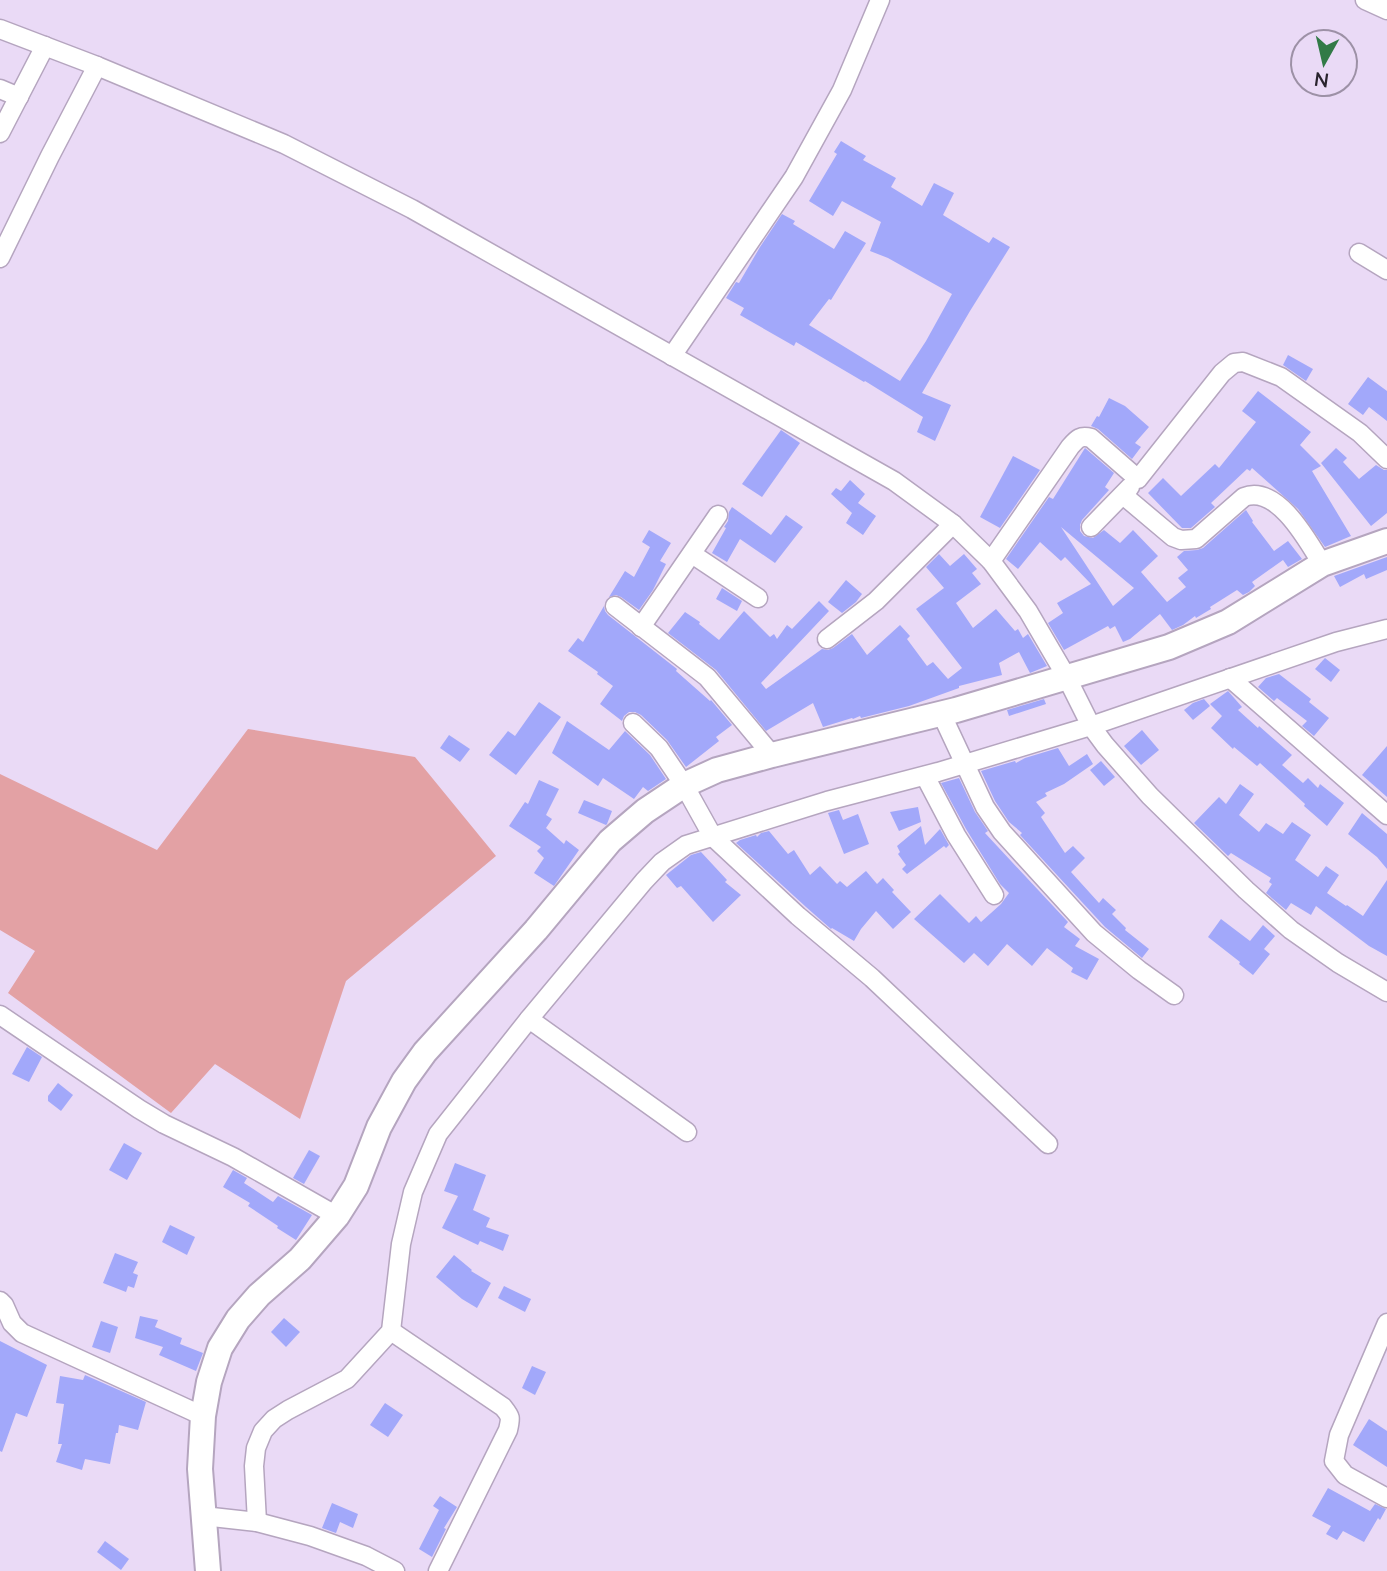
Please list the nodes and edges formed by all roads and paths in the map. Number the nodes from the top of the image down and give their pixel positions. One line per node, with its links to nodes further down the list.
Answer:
1 (880, 0): 13 (street)
2 (1365, 0): 3 (street)
3 (1387, 10)
4 (0, 29): 5 (street)
5 (45, 46): 6 (street); 8 (street)
6 (97, 66): 11 (street); 13 (street)
7 (0, 89): 8 (street)
8 (19, 97): 9 (street)
9 (0, 133)
10 (1359, 253): 12 (street)
11 (0, 258)
12 (1387, 270)
13 (672, 356): 18 (street)
14 (1387, 458): 15 (street)
15 (1138, 479): 16 (street); 22 (street)
16 (1123, 495): 19 (street); 23 (street)
17 (718, 515): 21 (street)
18 (953, 524): 22 (street); 28 (street)
19 (1091, 527)
20 (1387, 541): 23 (main road)
21 (692, 554): 24 (street); 26 (street)
22 (991, 561): 30 (street)
23 (1322, 564): 30 (main road)
24 (758, 598)
25 (615, 606): 26 (street)
26 (642, 627): 34 (street)
27 (1387, 629): 29 (street)
28 (827, 639)
29 (1230, 678): 32 (street); 38 (street)
30 (1068, 682): 31 (main road); 32 (street)
31 (941, 713): 34 (main road); 35 (street)
32 (1089, 722): 35 (street); 41 (street)
33 (633, 723): 37 (street)
34 (772, 755): 37 (main road)
35 (964, 764): 36 (street); 42 (street)
36 (925, 776): 39 (street); 40 (street)
37 (688, 793): 39 (street); 47 (main road)
38 (1387, 815)
39 (711, 832): 44 (street); 46 (street)
40 (994, 895)
41 (1387, 992)
42 (1174, 995)
43 (0, 1016): 47 (street)
44 (529, 1019): 45 (street); 50 (street)
45 (687, 1132)
46 (1048, 1144)
47 (337, 1216): 51 (main road)
48 (0, 1301): 51 (street)
49 (1387, 1323): 52 (street)
50 (391, 1331): 54 (street); 57 (street)
51 (203, 1416): 53 (main road)
52 (1387, 1498)
53 (208, 1517): 54 (street); 55 (main road)
54 (254, 1521): 56 (street)
55 (208, 1571)
56 (395, 1571)
57 (438, 1571)

